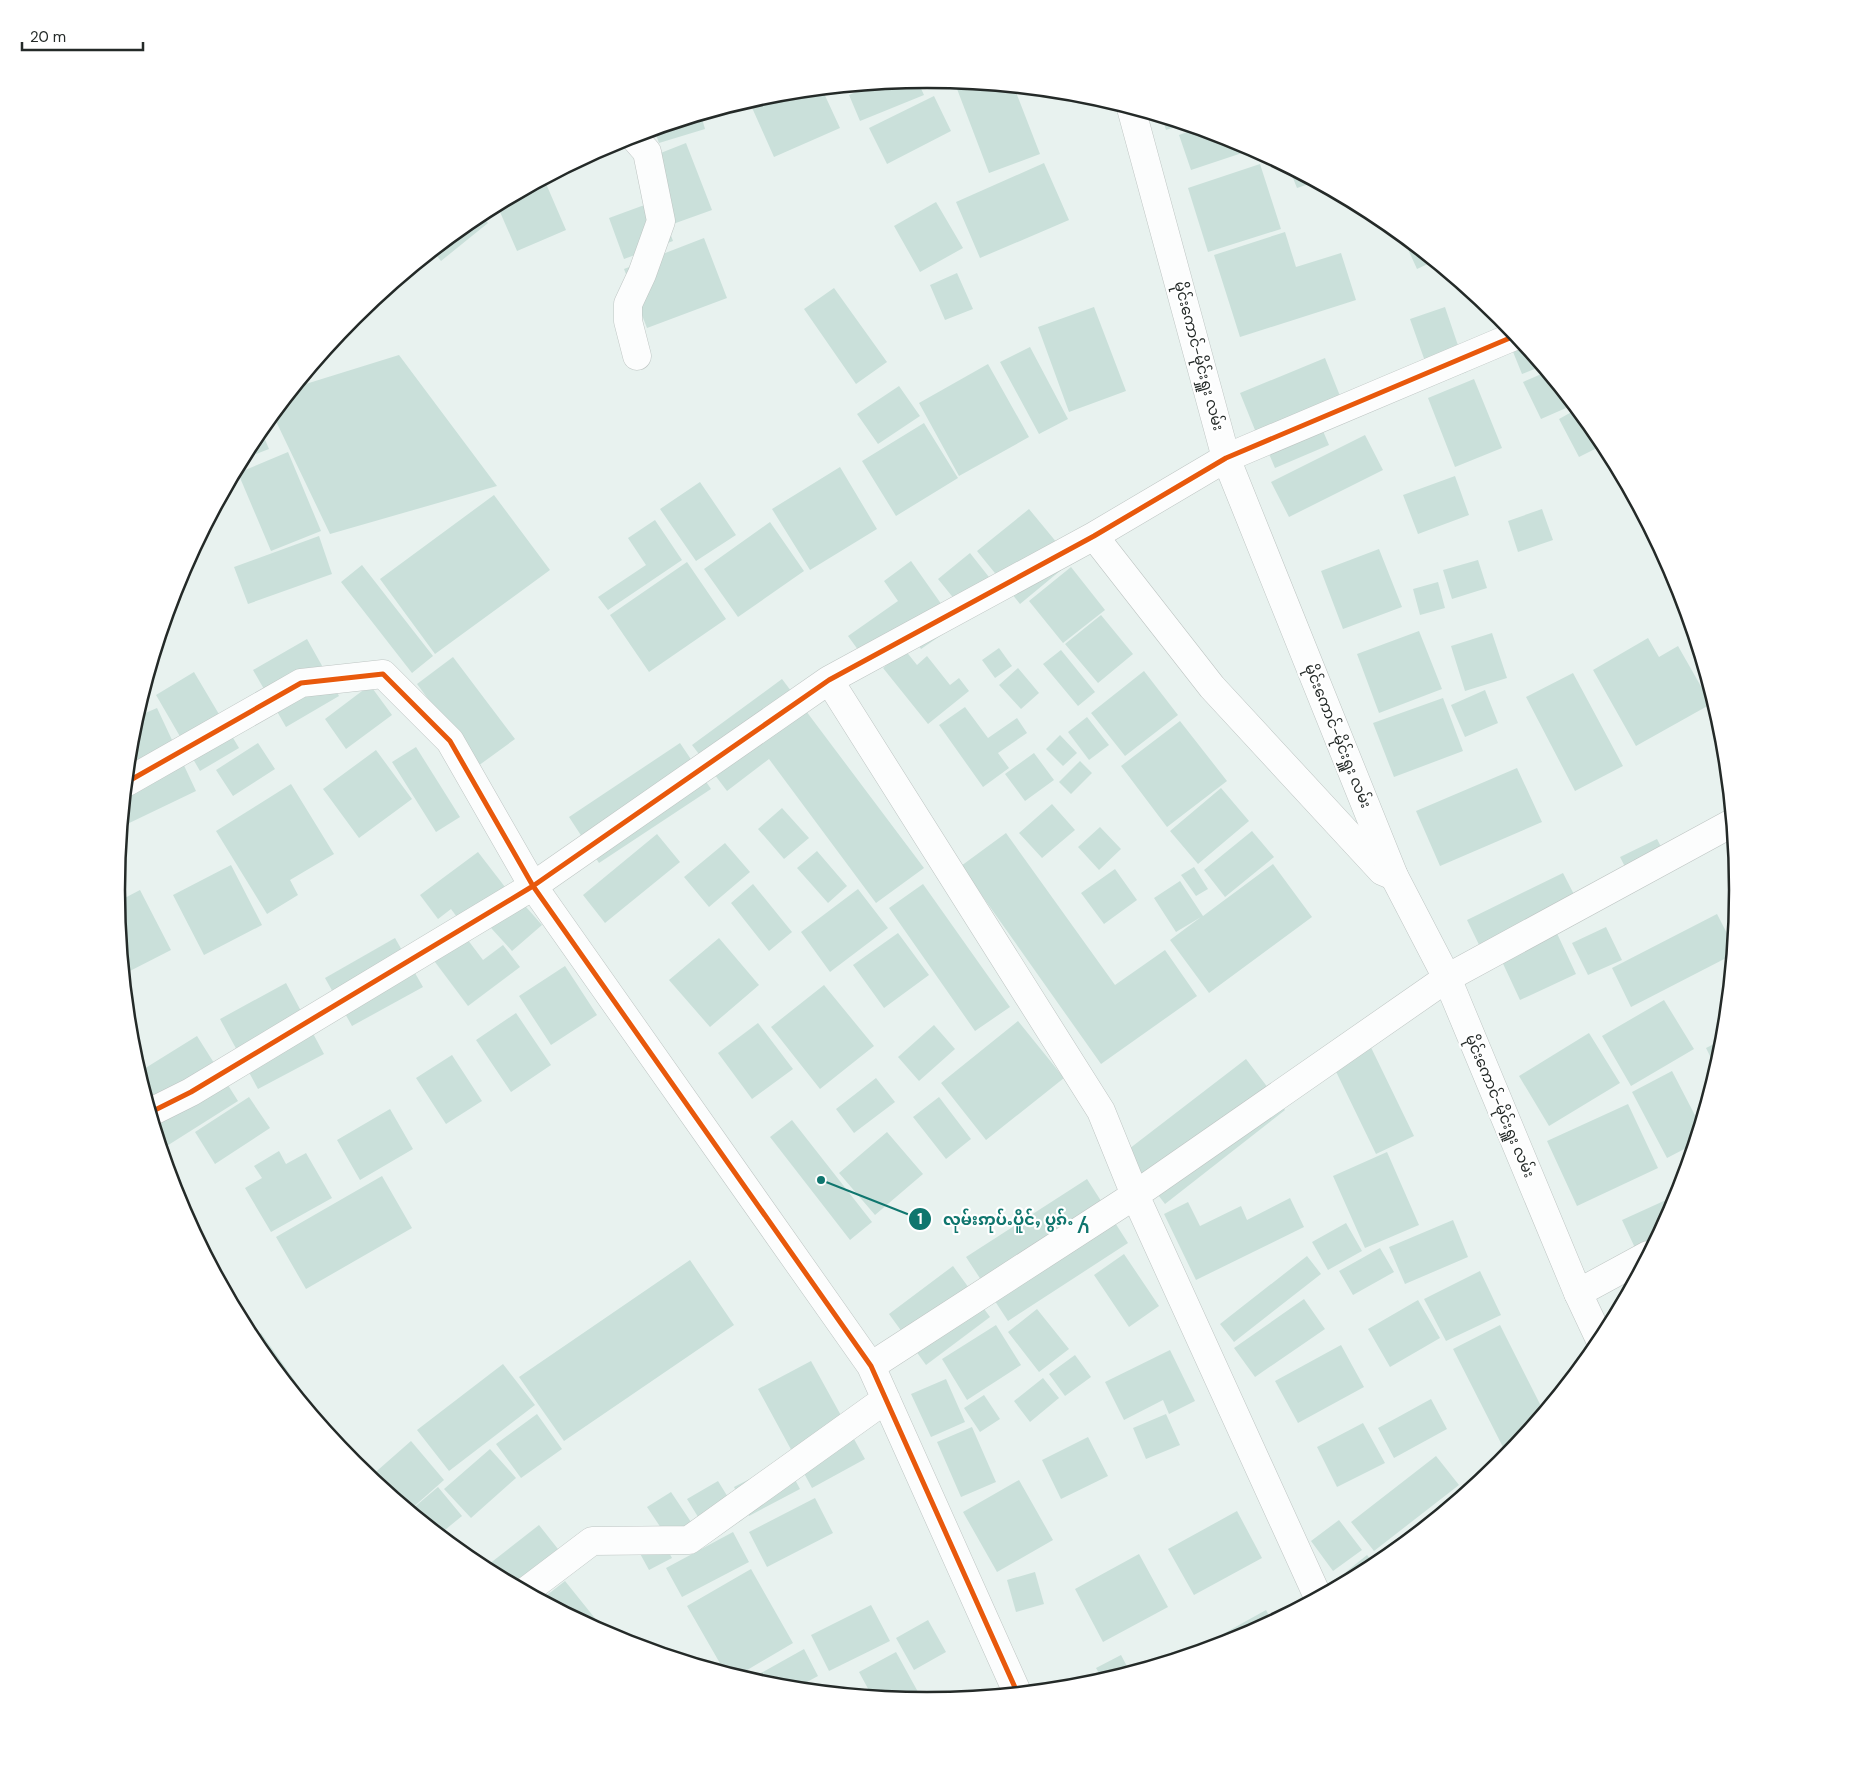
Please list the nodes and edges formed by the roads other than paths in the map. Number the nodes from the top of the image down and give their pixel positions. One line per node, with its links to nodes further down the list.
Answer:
1 (1133, 114): 5 (street, မိုင်းကောင်-မိုင်းရှူး လမ်း)
2 (638, 142): 4 (street)
3 (1509, 338): 5 (street)
4 (637, 356)
5 (1226, 458): 6 (street); 10 (street, မိုင်းကောင်-မိုင်းရှူး လမ်း)
6 (1094, 536): 7 (street); 10 (street)
7 (829, 680): 11 (street); 14 (street)
8 (133, 779): 11 (street)
9 (1727, 826): 12 (street)
10 (1394, 876): 12 (street, မိုင်းကောင်-မိုင်းရှူး လမ်း)
11 (534, 886): 13 (street); 18 (street)
12 (1447, 978): 14 (street); 16 (street, မိုင်းကောင်-မိုင်းရှူး လမ်း)
13 (156, 1110)
14 (1135, 1194): 18 (street); 21 (street)
15 (1639, 1260): 16 (street)
16 (1578, 1293): 17 (street, မိုင်းကောင်-မိုင်းရှူး လမ်း)
17 (1597, 1333)
18 (871, 1366): 19 (street)
19 (886, 1399): 20 (street); 22 (street)
20 (531, 1588)
21 (1316, 1592)
22 (1015, 1688)

